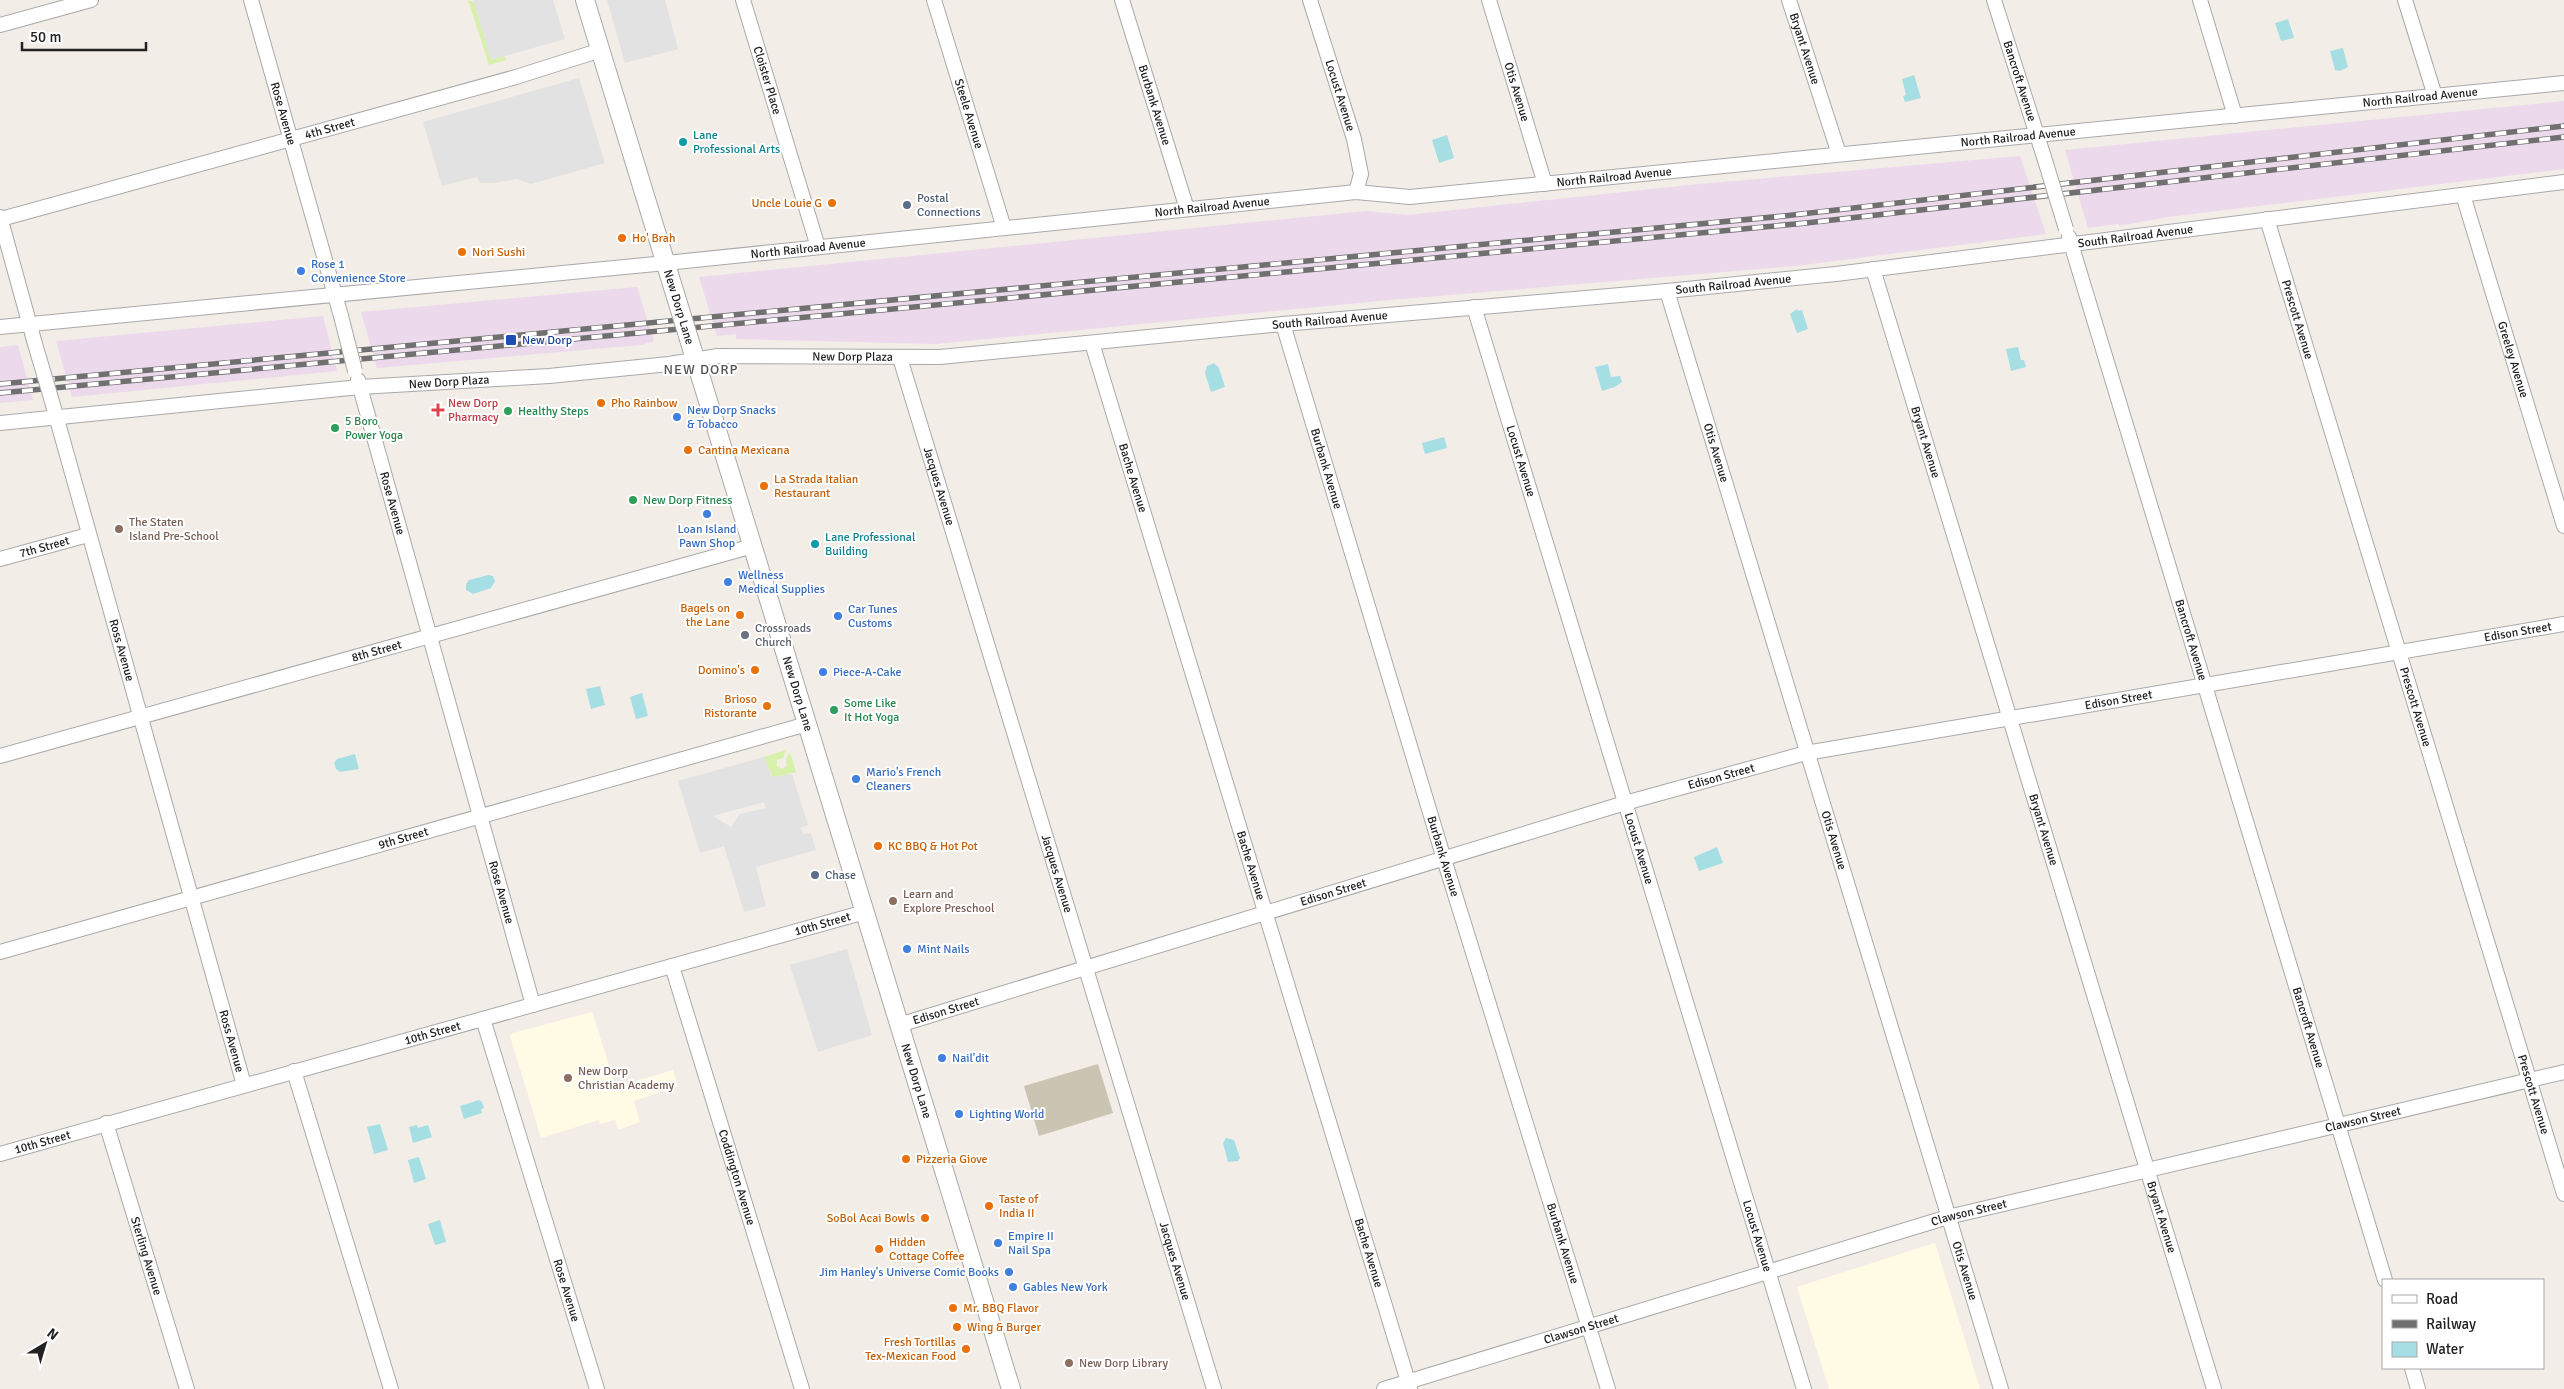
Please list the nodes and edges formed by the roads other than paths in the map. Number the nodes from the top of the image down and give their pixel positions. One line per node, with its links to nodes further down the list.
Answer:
1 (91, 0): 13 (street)
2 (251, 0): 19 (street, Rose Avenue)
3 (585, 0): 14 (street, New Dorp Lane)
4 (743, 0): 30 (street, Cloister Place)
5 (934, 0): 28 (street, Steele Avenue)
6 (1122, 0): 25 (street, Burbank Avenue)
7 (1310, 0): 23 (street, Locust Avenue)
8 (1488, 0): 22 (street, Otis Avenue)
9 (1789, 0): 20 (street, Bryant Avenue)
10 (1994, 0): 18 (street, Bancroft Avenue)
11 (2200, 0): 17 (street)
12 (2405, 0): 16 (street)
13 (0, 25)
14 (601, 50): 19 (street, 4th Street); 31 (street, New Dorp Lane)
15 (2564, 84): 16 (street, North Railroad Avenue)
16 (2434, 96): 17 (street, North Railroad Avenue)
17 (2236, 116): 18 (street, North Railroad Avenue)
18 (2036, 135): 20 (street, North Railroad Avenue); 29 (street, Bancroft Avenue, bridge)
19 (290, 139): 26 (street, 4th Street); 34 (street, Rose Avenue)
20 (1839, 154): 22 (street, North Railroad Avenue)
21 (2564, 182): 24 (street, South Railroad Avenue)
22 (1545, 184): 23 (street, North Railroad Avenue)
23 (1356, 192): 25 (street, North Railroad Avenue)
24 (2463, 195): 27 (street, South Railroad Avenue); 45 (street, Greeley Avenue)
25 (1187, 209): 28 (street, North Railroad Avenue)
26 (0, 218): 36 (street, Ross Avenue)
27 (2267, 219): 29 (street, South Railroad Avenue); 51 (street, Prescott Avenue)
28 (1004, 228): 30 (street, North Railroad Avenue)
29 (2071, 244): 32 (street, South Railroad Avenue); 52 (street, Bancroft Avenue)
30 (818, 247): 31 (street, North Railroad Avenue)
31 (666, 263): 34 (street); 41 (street, New Dorp Lane, bridge)
32 (1873, 269): 33 (street, South Railroad Avenue); 54 (street, Bryant Avenue)
33 (1667, 291): 35 (street, South Railroad Avenue); 56 (street, Otis Avenue)
34 (335, 295): 36 (street); 42 (street, Rose Avenue, bridge)
35 (1474, 307): 37 (street, South Railroad Avenue); 58 (street, Locust Avenue)
36 (30, 324): 38 (street); 43 (street, Ross Avenue, bridge)
37 (1283, 324): 39 (street, South Railroad Avenue); 60 (street, Burbank Avenue)
38 (0, 327)
39 (1092, 343): 40 (street, South Railroad Avenue); 63 (street, Bache Avenue)
40 (900, 358): 41 (street, New Dorp Plaza); 66 (street, Jacques Avenue)
41 (695, 360): 42 (street, New Dorp Plaza); 47 (street, New Dorp Lane)
42 (360, 387): 43 (street, New Dorp Plaza); 50 (street, Rose Avenue)
43 (56, 417): 44 (street, New Dorp Plaza); 46 (street, Ross Avenue)
44 (0, 423)
45 (2564, 526)
46 (88, 535): 48 (street, 7th Street); 53 (street, Ross Avenue)
47 (753, 546): 50 (street, 8th Street); 55 (street, New Dorp Lane)
48 (0, 559)
49 (2564, 624): 51 (street, Edison Street)
50 (429, 635): 53 (street, 8th Street); 59 (street, Rose Avenue)
51 (2398, 652): 52 (street, Edison Street); 72 (street, Prescott Avenue)
52 (2204, 686): 54 (street, Edison Street); 75 (street, Bancroft Avenue)
53 (140, 717): 57 (street, 8th Street); 61 (street, Ross Avenue)
54 (2009, 719): 56 (street, Edison Street); 77 (street, Bryant Avenue)
55 (807, 724): 59 (street, 9th Street); 62 (street, New Dorp Lane)
56 (1806, 753): 58 (street, Edison Street); 79 (street, Otis Avenue)
57 (0, 756)
58 (1625, 804): 60 (street, Edison Street); 80 (street, Locust Avenue)
59 (480, 816): 61 (street, 9th Street); 67 (street, Rose Avenue)
60 (1444, 859): 63 (street, Edison Street); 82 (street, Burbank Avenue)
61 (191, 899): 64 (street, 9th Street); 73 (street, Ross Avenue)
62 (865, 912): 65 (street, 10th Street); 69 (street, New Dorp Lane)
63 (1265, 914): 66 (street, Edison Street); 84 (street, Bache Avenue)
64 (0, 952)
65 (672, 966): 67 (street, 10th Street); 88 (street, Coddington Avenue)
66 (1085, 970): 69 (street, Edison Street); 90 (street, Jacques Avenue)
67 (533, 1005): 68 (street, 10th Street)
68 (483, 1019): 70 (street, 10th Street); 87 (street, Rose Avenue)
69 (899, 1025): 89 (street, New Dorp Lane)
70 (294, 1071): 73 (street, 10th Street); 86 (street)
71 (2564, 1072): 72 (street, Clawson Street)
72 (2529, 1080): 75 (street, Clawson Street); 78 (street, Prescott Avenue)
73 (244, 1085): 74 (street, 10th Street)
74 (106, 1123): 76 (street, 10th Street); 85 (street, Sterling Avenue)
75 (2338, 1124): 77 (street, Clawson Street); 81 (street, Bancroft Avenue)
76 (0, 1154)
77 (2147, 1169): 79 (street, Clawson Street); 95 (street, Bryant Avenue)
78 (2564, 1194)
79 (1948, 1217): 80 (street, Clawson Street); 94 (street, Otis Avenue)
80 (1768, 1272): 82 (street, Clawson Street); 93 (street, Locust Avenue)
81 (2385, 1279)
82 (1588, 1326): 84 (street, Clawson Street); 92 (street, Burbank Avenue)
83 (2412, 1369): 96 (street)
84 (1409, 1385): 91 (street, Clawson Street)
85 (187, 1389)
86 (392, 1389)
87 (596, 1389)
88 (802, 1389)
89 (1011, 1389)
90 (1214, 1389)
91 (1384, 1389)
92 (1608, 1389)
93 (1804, 1389)
94 (2001, 1389)
95 (2214, 1389)
96 (2418, 1389)

